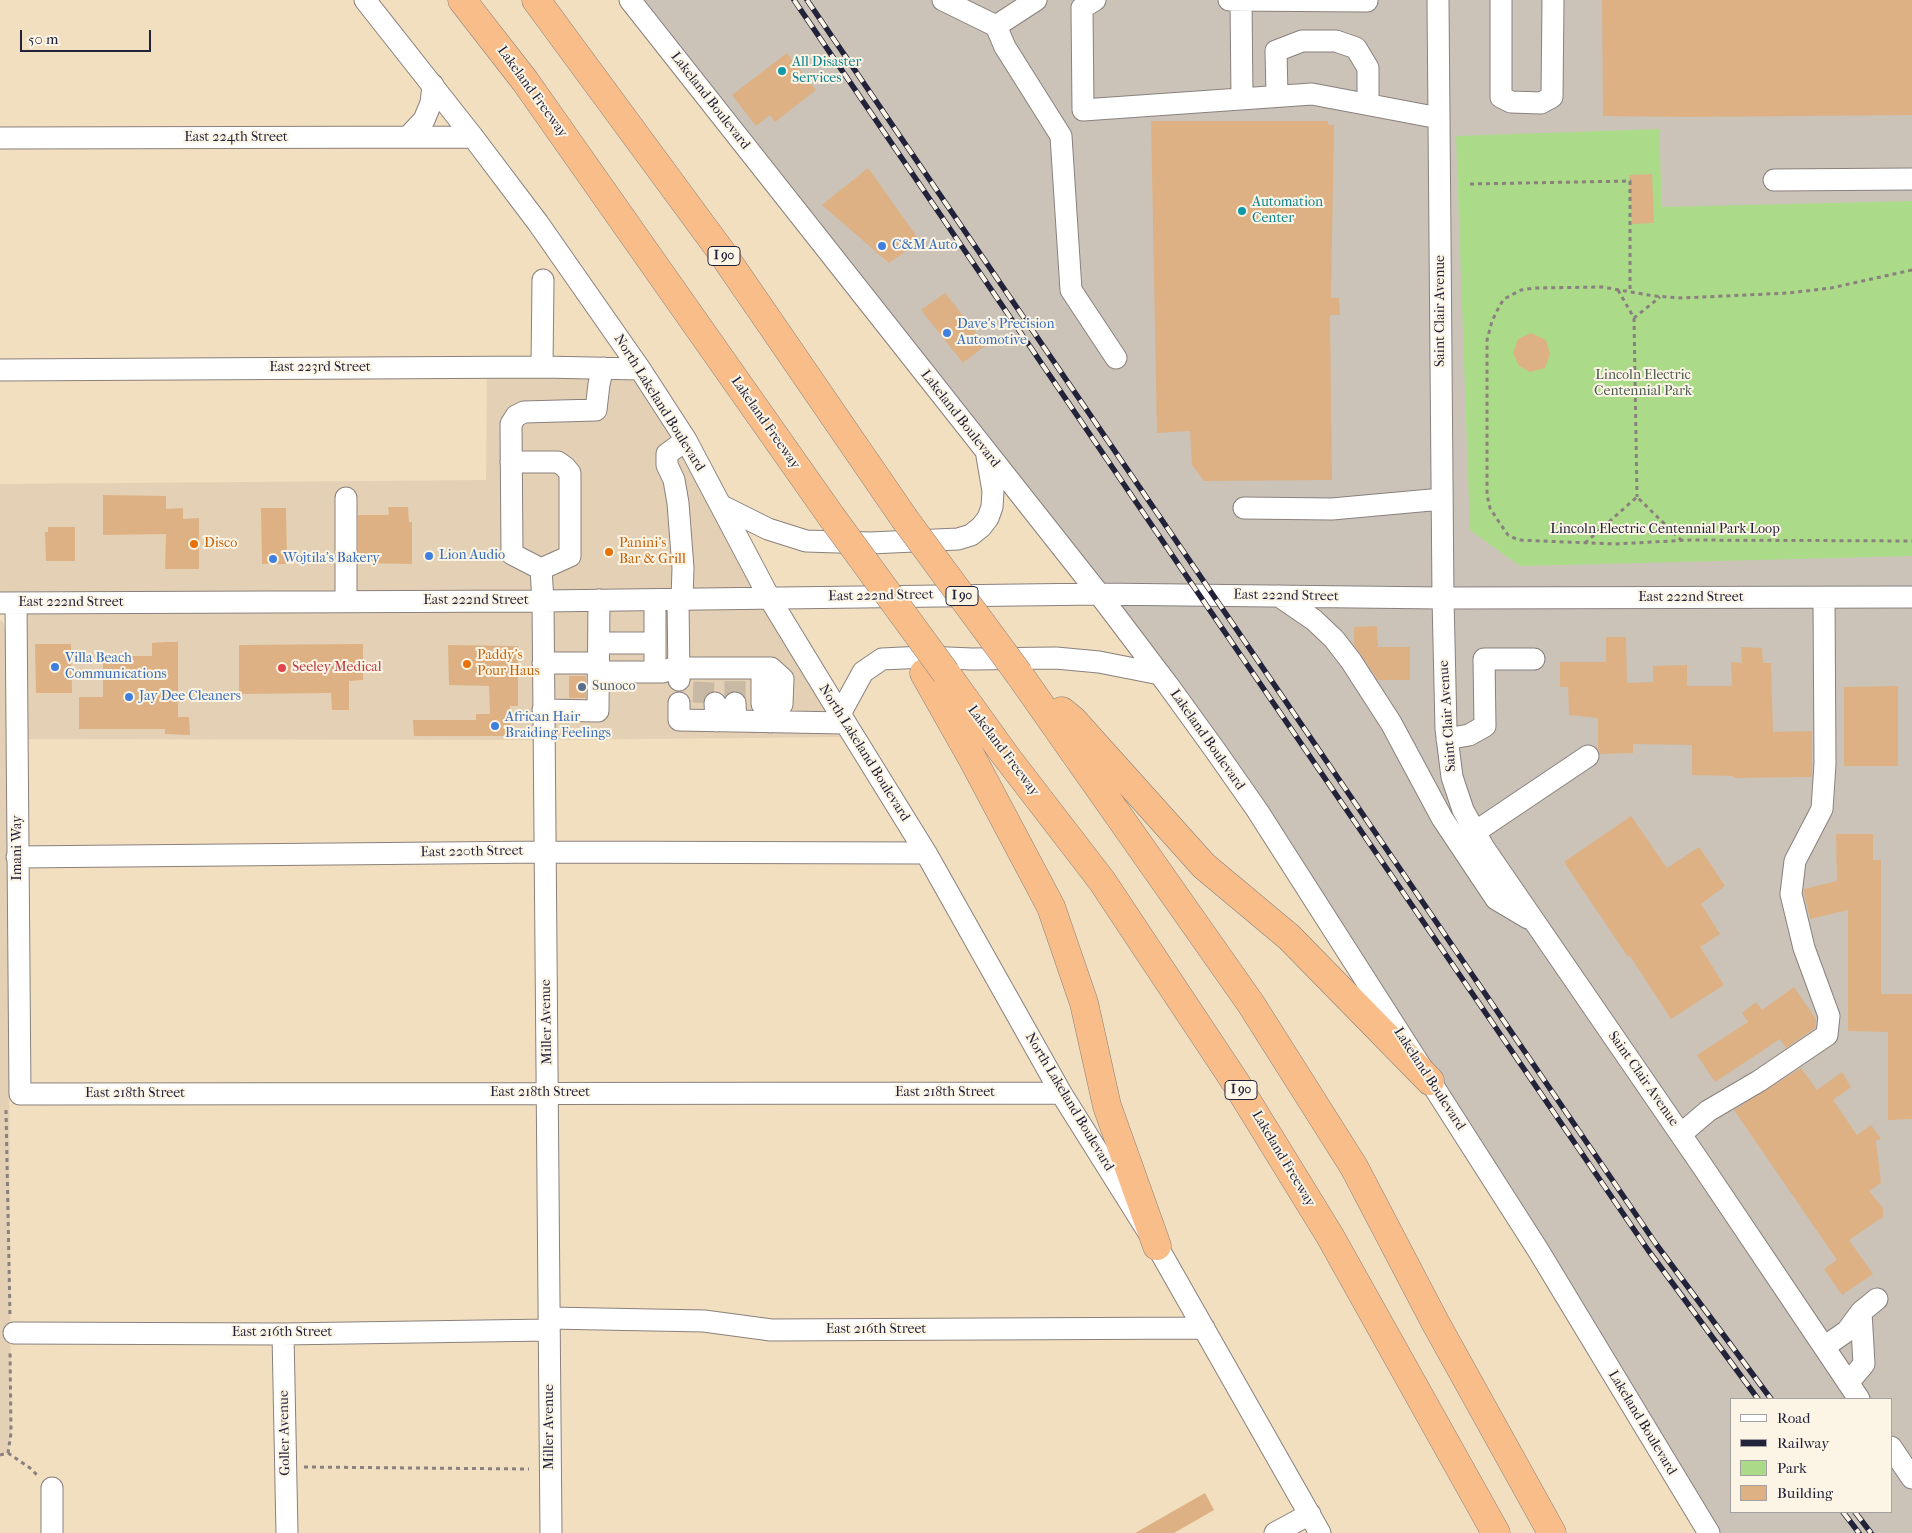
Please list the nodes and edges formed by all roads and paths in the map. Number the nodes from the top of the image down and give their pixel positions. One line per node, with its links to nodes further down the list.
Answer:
1 (365, 0): 15 (street, North Lakeland Boulevard)
2 (462, 0): 66 (highway, Lakeland Freeway, bridge)
3 (536, 0): 68 (highway, I 90, bridge)
4 (630, 0): 38 (street, Lakeland Boulevard)
5 (944, 0): 14 (street)
6 (1036, 0): 14 (street)
7 (1095, 0): 17 (street)
8 (1229, 0): 9 (street)
9 (1241, 0): 10 (street); 17 (street)
10 (1367, 0)
11 (1438, 0): 19 (street, Saint Clair Avenue)
12 (1501, 0): 13 (street)
13 (1553, 0)
14 (996, 26): 32 (street)
15 (432, 85): 20 (street); 21 (street, North Lakeland Boulevard)
16 (1277, 96): 17 (street); 18 (street); 18 (street)
17 (1242, 98)
18 (1368, 104): 19 (street)
19 (1439, 118): 42 (street, Saint Clair Avenue)
20 (408, 137): 21 (street, East 224th Street); 22 (street, East 224th Street)
21 (473, 137): 35 (street, North Lakeland Boulevard)
22 (0, 138)
23 (1912, 179): 24 (street)
24 (1774, 180)
25 (1470, 184): 29 (path)
26 (1912, 270): 30 (path, Lincoln Electric Centennial Park Loop)
27 (543, 280): 33 (street)
28 (1618, 290): 29 (path, Lincoln Electric Centennial Park Loop); 31 (path); 47 (path, Lincoln Electric Centennial Park Loop)
29 (1630, 291): 30 (path, Lincoln Electric Centennial Park Loop)
30 (1660, 297): 31 (path)
31 (1634, 318): 40 (path)
32 (1116, 358)
33 (542, 366): 34 (street, East 223rd Street); 36 (street, East 223rd Street)
34 (603, 368): 35 (street, East 223rd Street); 39 (street)
35 (640, 368): 37 (street, North Lakeland Boulevard)
36 (0, 370)
37 (686, 440): 43 (street, North Lakeland Boulevard); 54 (street)
38 (986, 453): 43 (street); 49 (street, Lakeland Boulevard)
39 (512, 462): 48 (street); 48 (street)
40 (1637, 497): 45 (path); 47 (path)
41 (346, 498): 58 (street)
42 (1442, 499): 44 (street); 52 (street, Saint Clair Avenue)
43 (722, 506): 55 (street, North Lakeland Boulevard)
44 (1244, 508)
45 (1681, 541): 46 (path, Lincoln Electric Centennial Park Loop); 47 (path, Lincoln Electric Centennial Park Loop)
46 (1912, 541)
47 (1585, 543)
48 (541, 569): 59 (street, Miller Avenue)
49 (1099, 594): 50 (street, East 222nd Street); 55 (street, East 222nd Street); 69 (street, Lakeland Boulevard)
50 (1279, 596): 52 (street, East 222nd Street); 80 (street)
51 (1912, 597): 53 (street, East 222nd Street)
52 (1443, 598): 53 (street, East 222nd Street); 74 (street, Saint Clair Avenue)
53 (1824, 598): 86 (street)
54 (680, 599): 55 (street, East 222nd Street); 57 (street, East 222nd Street); 67 (street)
55 (770, 599): 73 (street, North Lakeland Boulevard)
56 (599, 600): 57 (street, East 222nd Street); 59 (street, East 222nd Street); 63 (street)
57 (656, 600): 61 (street)
58 (346, 601): 59 (street, East 222nd Street); 60 (street, East 222nd Street)
59 (542, 601): 64 (street, Miller Avenue)
60 (8, 603): 79 (street, Imani Way)
61 (656, 643): 63 (street); 65 (street)
62 (1534, 659): 74 (street)
63 (599, 660): 64 (street); 65 (street); 70 (street)
64 (543, 663): 70 (street, Miller Avenue)
65 (656, 672): 67 (street)
66 (935, 673): 87 (highway); 107 (highway, Lakeland Freeway / I 90)
67 (712, 674): 72 (street)
68 (1020, 674): 81 (highway); 108 (highway, I 90)
69 (1160, 674): 73 (street); 81 (street, Lakeland Boulevard)
70 (543, 710): 77 (street, Miller Avenue)
71 (715, 711): 72 (street)
72 (770, 717): 73 (street)
73 (842, 718): 78 (street, North Lakeland Boulevard)
74 (1447, 739): 76 (street, Saint Clair Avenue)
75 (1588, 756): 76 (street)
76 (1475, 832): 80 (street, Saint Clair Avenue)
77 (545, 852): 78 (street, East 220th Street); 79 (street, East 220th Street); 83 (street, Miller Avenue)
78 (926, 853): 82 (street, North Lakeland Boulevard)
79 (17, 857): 84 (street, Imani Way)
80 (1533, 920): 86 (street, Saint Clair Avenue)
81 (1430, 1081): 109 (street, Lakeland Boulevard)
82 (1061, 1092): 83 (street, East 218th Street); 87 (street, North Lakeland Boulevard)
83 (548, 1093): 84 (street, East 218th Street); 88 (street, Miller Avenue)
84 (20, 1094)
85 (6, 1110): 90 (path)
86 (1681, 1134): 92 (street, Saint Clair Avenue)
87 (1157, 1246): 89 (street, North Lakeland Boulevard)
88 (549, 1324): 89 (street, East 216th Street); 91 (street, East 216th Street); 104 (street, Miller Avenue)
89 (1204, 1328): 101 (street, North Lakeland Boulevard)
90 (11, 1334): 91 (street, East 216th Street); 95 (path)
91 (283, 1334): 103 (street, Goller Avenue)
92 (1824, 1347): 93 (street, Saint Clair Avenue); 93 (street)
93 (1853, 1391)
94 (1892, 1448): 99 (street)
95 (8, 1453): 96 (path); 100 (path)
96 (0, 1455)
97 (304, 1467): 98 (path)
98 (529, 1469)
99 (1912, 1478)
100 (46, 1486): 102 (street)
101 (1310, 1514): 105 (street); 106 (street, North Lakeland Boulevard)
102 (52, 1533)
103 (287, 1533)
104 (551, 1533)
105 (1275, 1533)
106 (1320, 1533)
107 (1496, 1533)
108 (1552, 1533)
109 (1709, 1533)

